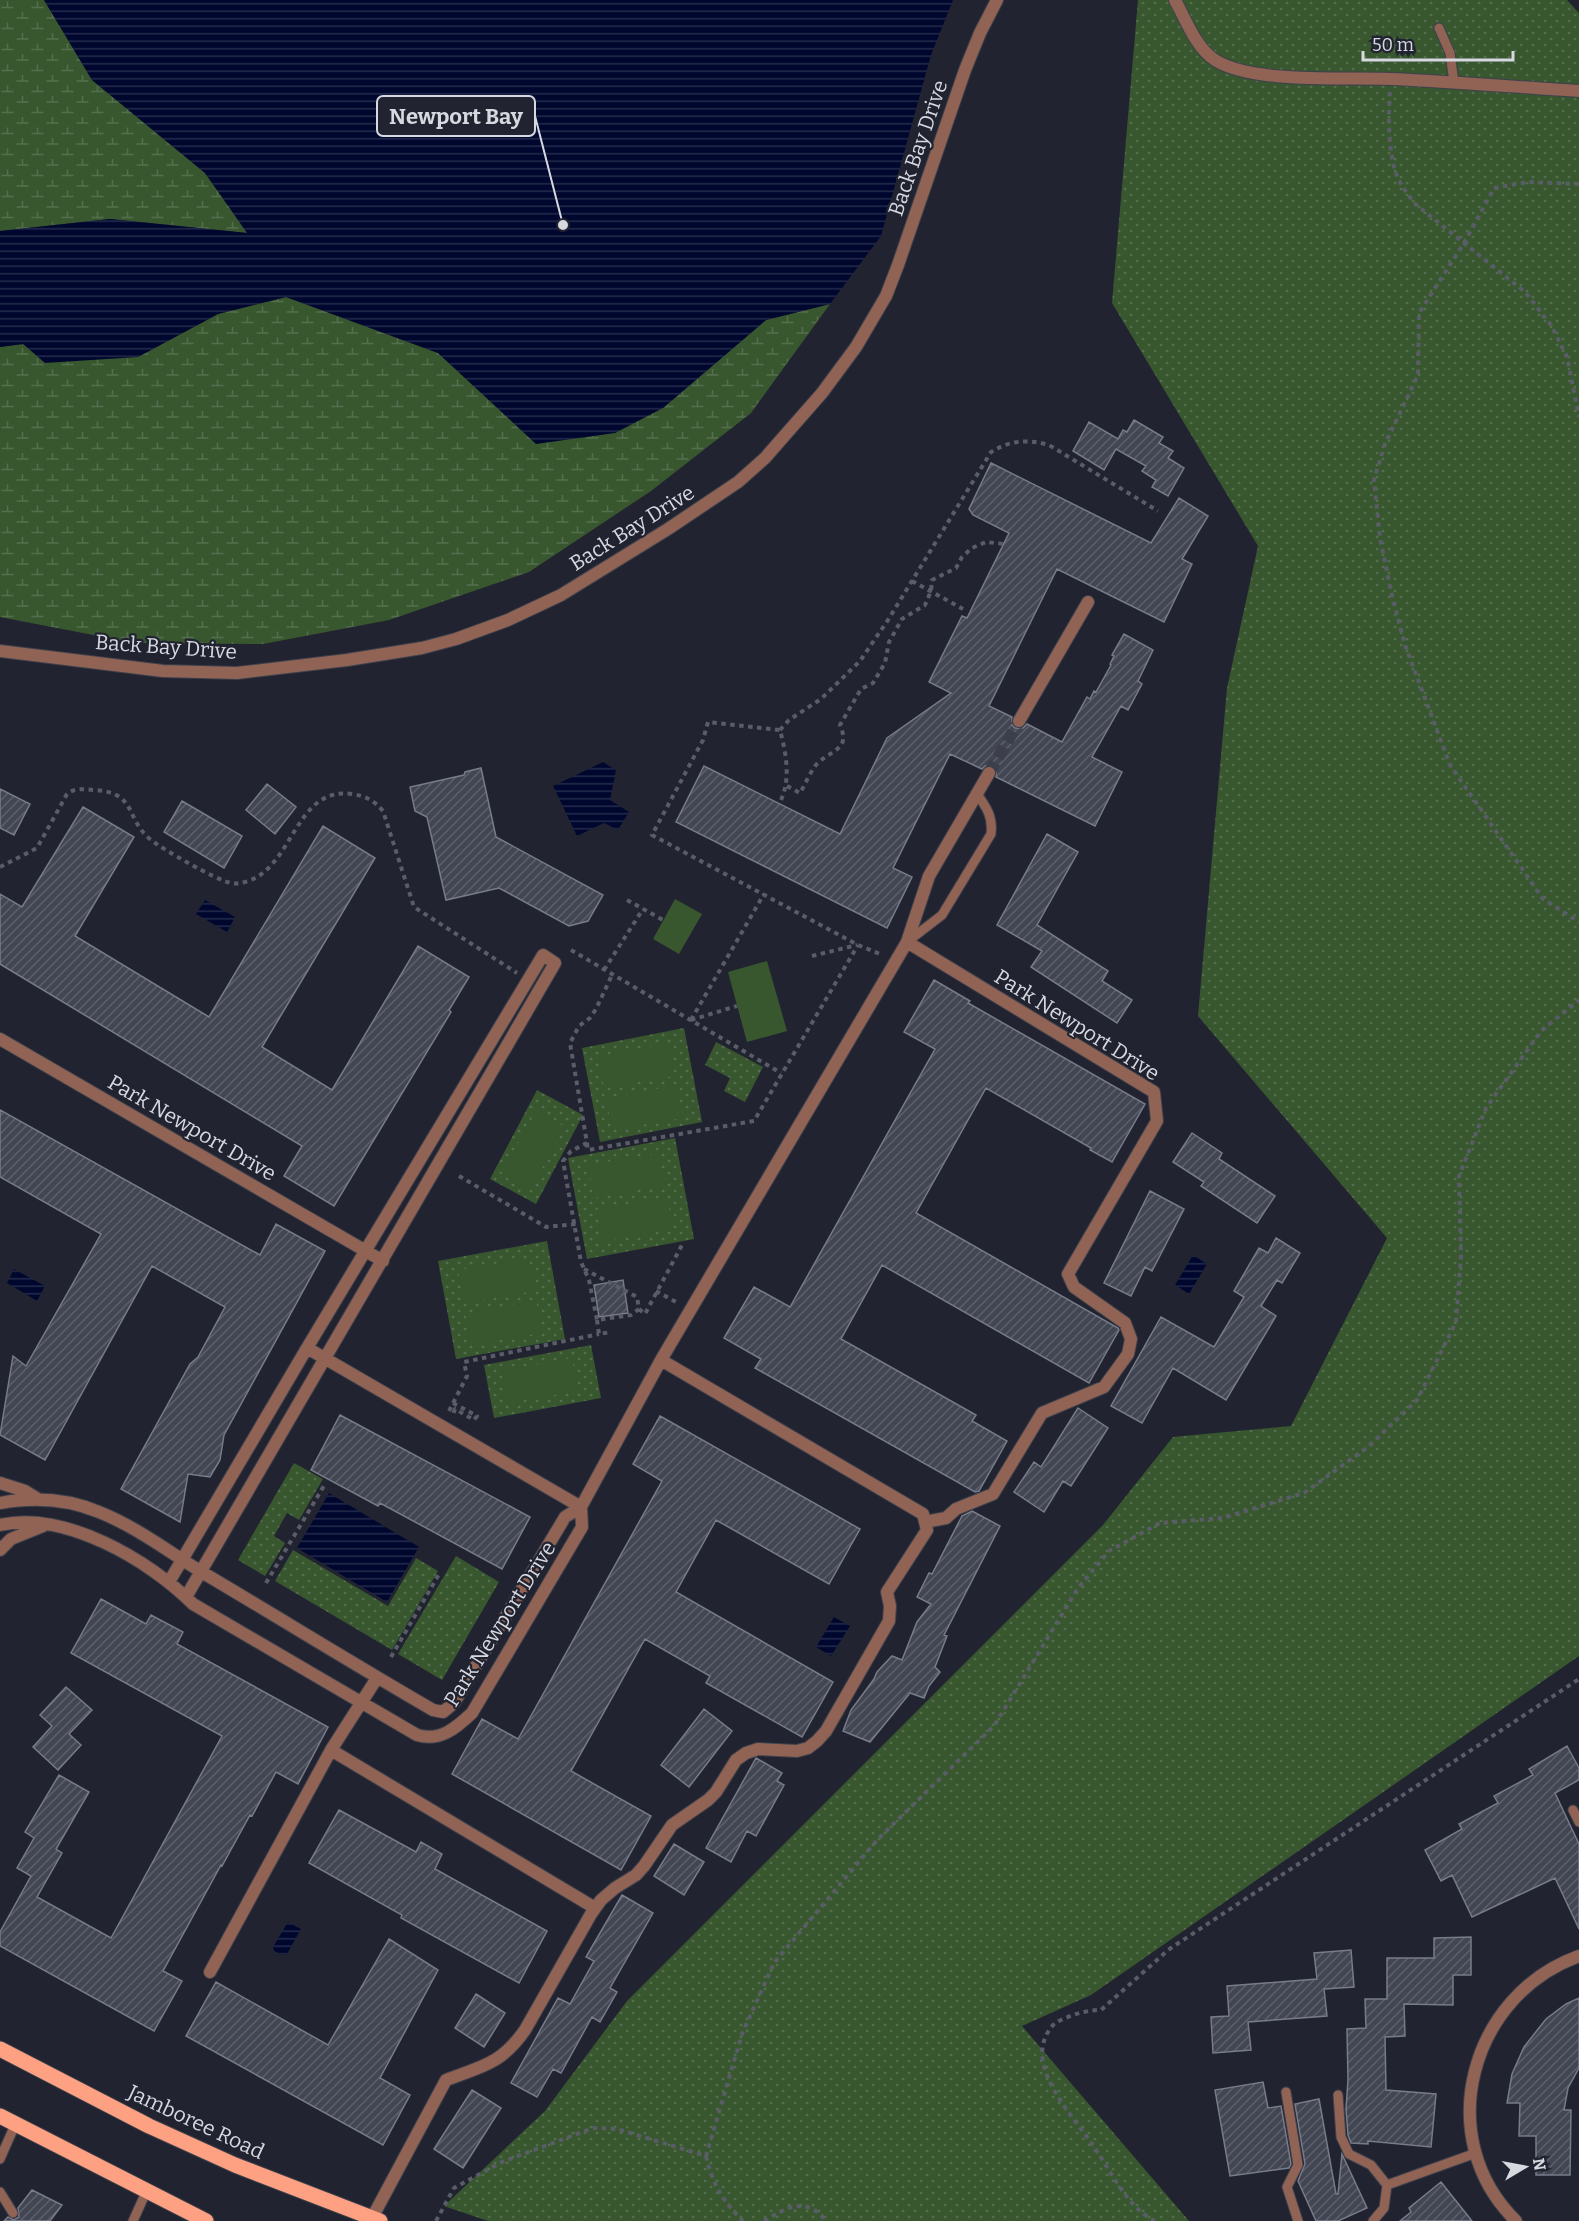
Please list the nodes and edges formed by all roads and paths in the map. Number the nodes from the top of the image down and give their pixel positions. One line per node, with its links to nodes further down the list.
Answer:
1 (997, 0): 16 (street, Back Bay Drive)
2 (1175, 0): 4 (street)
3 (1439, 28): 4 (lane)
4 (1454, 83): 5 (street)
5 (1579, 91)
6 (1389, 110): 8 (path)
7 (1579, 184): 8 (path)
8 (1464, 243): 9 (path); 28 (path)
9 (1579, 417)
10 (1158, 511): 12 (path)
11 (1004, 544): 13 (path)
12 (912, 581): 13 (path); 18 (path)
13 (931, 591): 15 (path); 20 (path)
14 (1088, 602): 17 (street)
15 (963, 609)
16 (0, 651)
17 (1019, 721)
18 (780, 730): 20 (path); 24 (path)
19 (989, 773): 21 (street, Park Newport Drive)
20 (786, 786): 22 (path)
21 (977, 794): 29 (street, Park Newport Drive); 29 (lane)
22 (781, 800)
23 (0, 867): 35 (path)
24 (764, 894): 30 (path); 38 (path)
25 (627, 900): 26 (path)
26 (643, 909): 27 (path); 33 (path)
27 (663, 920)
28 (1579, 922)
29 (907, 942): 56 (street, Park Newport Drive); 63 (street, Park Newport Drive)
30 (858, 945): 32 (path); 40 (path)
31 (570, 950): 33 (path)
32 (812, 956)
33 (604, 970): 34 (path)
34 (612, 975): 38 (path); 41 (path)
35 (528, 980): 45 (street); 46 (street)
36 (1579, 1000): 91 (path)
37 (737, 1006): 38 (path)
38 (691, 1020): 40 (path)
39 (0, 1039): 45 (street, Park Newport Drive)
40 (781, 1073): 41 (path)
41 (587, 1143): 43 (path)
42 (459, 1176): 43 (path)
43 (576, 1224): 47 (path)
44 (682, 1245): 48 (path)
45 (365, 1252): 46 (street, Park Newport Drive); 54 (street)
46 (383, 1261): 55 (street)
47 (584, 1269): 50 (path); 51 (path)
48 (656, 1291): 49 (path); 50 (path)
49 (676, 1302)
50 (639, 1309): 51 (path)
51 (597, 1320): 53 (path)
52 (610, 1332): 53 (path)
53 (599, 1334): 57 (path)
54 (307, 1348): 55 (street); 67 (street)
55 (324, 1359): 62 (street); 68 (street)
56 (661, 1360): 62 (street, Park Newport Drive); 63 (street)
57 (453, 1403): 57 (path)
58 (0, 1484): 60 (street)
59 (325, 1484): 71 (path)
60 (38, 1499): 61 (street, Park Newport Drive); 67 (street, Park Newport Drive)
61 (0, 1503)
62 (581, 1507): 77 (street, Park Newport Drive); 78 (street, Park Newport Drive)
63 (925, 1522): 82 (street)
64 (44, 1525): 65 (street, Park Newport Drive); 66 (street); 70 (street, Park Newport Drive)
65 (0, 1526)
66 (0, 1551)
67 (182, 1560): 68 (street, Park Newport Drive); 70 (street)
68 (202, 1572): 72 (street); 74 (street, Park Newport Drive)
69 (439, 1574): 73 (path)
70 (170, 1582): 72 (street, Park Newport Drive)
71 (266, 1583)
72 (186, 1597): 76 (street, Park Newport Drive)
73 (391, 1657)
74 (377, 1678): 76 (street); 77 (street, Park Newport Drive)
75 (1579, 1679): 105 (path)
76 (361, 1703): 78 (street, Park Newport Drive); 79 (street)
77 (442, 1712): 78 (street)
78 (447, 1734)
79 (331, 1750): 82 (street); 84 (street)
80 (1574, 1810): 81 (lane)
81 (1579, 1822)
82 (596, 1908): 97 (street)
83 (1579, 1956): 90 (street)
84 (210, 1972)
85 (0, 2048): 97 (main road, Jamboree Road)
86 (1286, 2092): 106 (lane)
87 (1338, 2095): 93 (lane)
88 (0, 2116): 89 (main road)
89 (15, 2125): 92 (lane); 94 (main road)
90 (1476, 2153): 93 (lane); 98 (street)
91 (706, 2156): 101 (path); 102 (path)
92 (0, 2159)
93 (1387, 2185): 107 (lane)
94 (147, 2190): 99 (lane); 100 (main road)
95 (0, 2192): 96 (lane)
96 (13, 2213)
97 (376, 2219)
98 (1509, 2219)
99 (133, 2221)
100 (206, 2221)
101 (436, 2221)
102 (743, 2221)
103 (764, 2221): 104 (path)
104 (826, 2221)
105 (1155, 2221)
106 (1298, 2221)
107 (1373, 2221)

